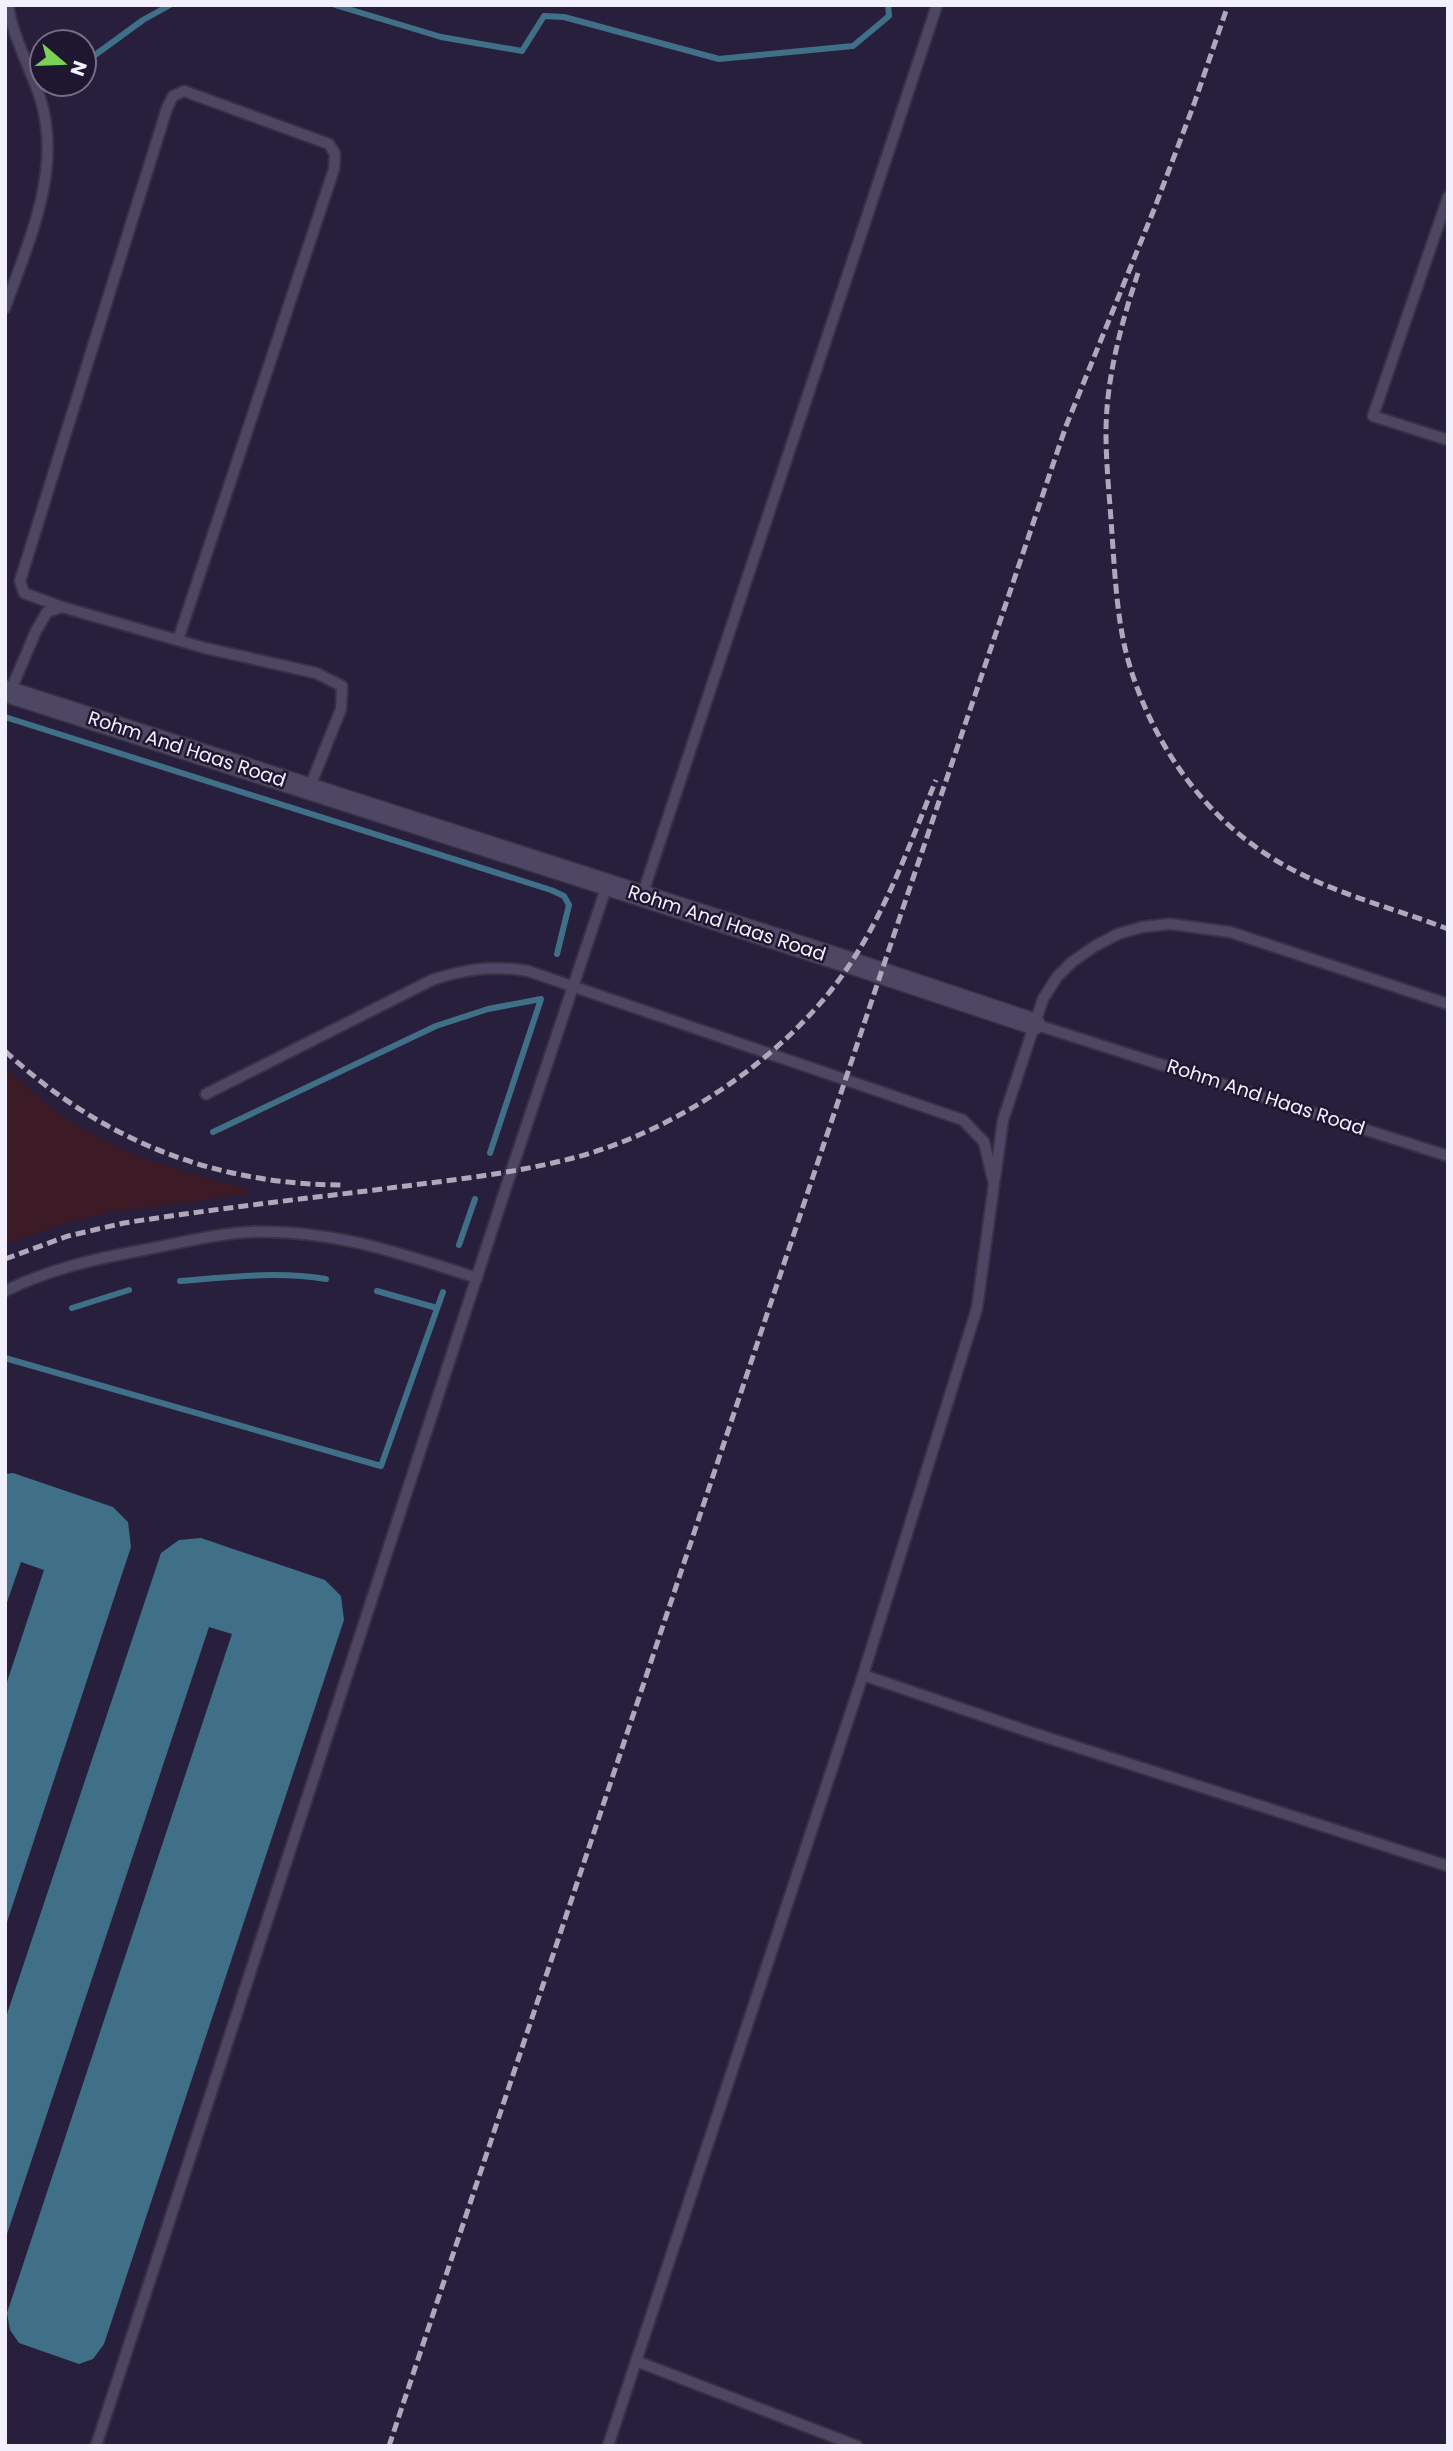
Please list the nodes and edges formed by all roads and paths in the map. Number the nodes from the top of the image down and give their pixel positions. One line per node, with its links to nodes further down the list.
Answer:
1 (8, 5): 4 (lane)
2 (937, 5): 11 (lane)
3 (1448, 197): 5 (lane)
4 (5, 308)
5 (1448, 439)
6 (62, 607): 7 (lane); 7 (lane); 8 (lane)
7 (178, 640): 9 (lane)
8 (8, 691): 9 (street, Rohm And Haas Road)
9 (309, 789): 10 (street, Rohm And Haas Road)
10 (607, 885): 11 (street, Rohm And Haas Road); 12 (lane)
11 (642, 896): 14 (street, Rohm And Haas Road)
12 (572, 987): 15 (lane); 17 (lane); 18 (lane)
13 (1448, 1004): 14 (lane)
14 (1034, 1024): 16 (lane, Rohm And Haas Road); 17 (lane)
15 (206, 1094)
16 (1448, 1156)
17 (994, 1184): 20 (lane)
18 (477, 1278): 19 (lane); 23 (lane)
19 (5, 1291)
20 (863, 1675): 21 (lane); 22 (lane)
21 (1448, 1866)
22 (636, 2361): 24 (lane); 25 (lane)
23 (96, 2446)
24 (608, 2446)
25 (857, 2446)

